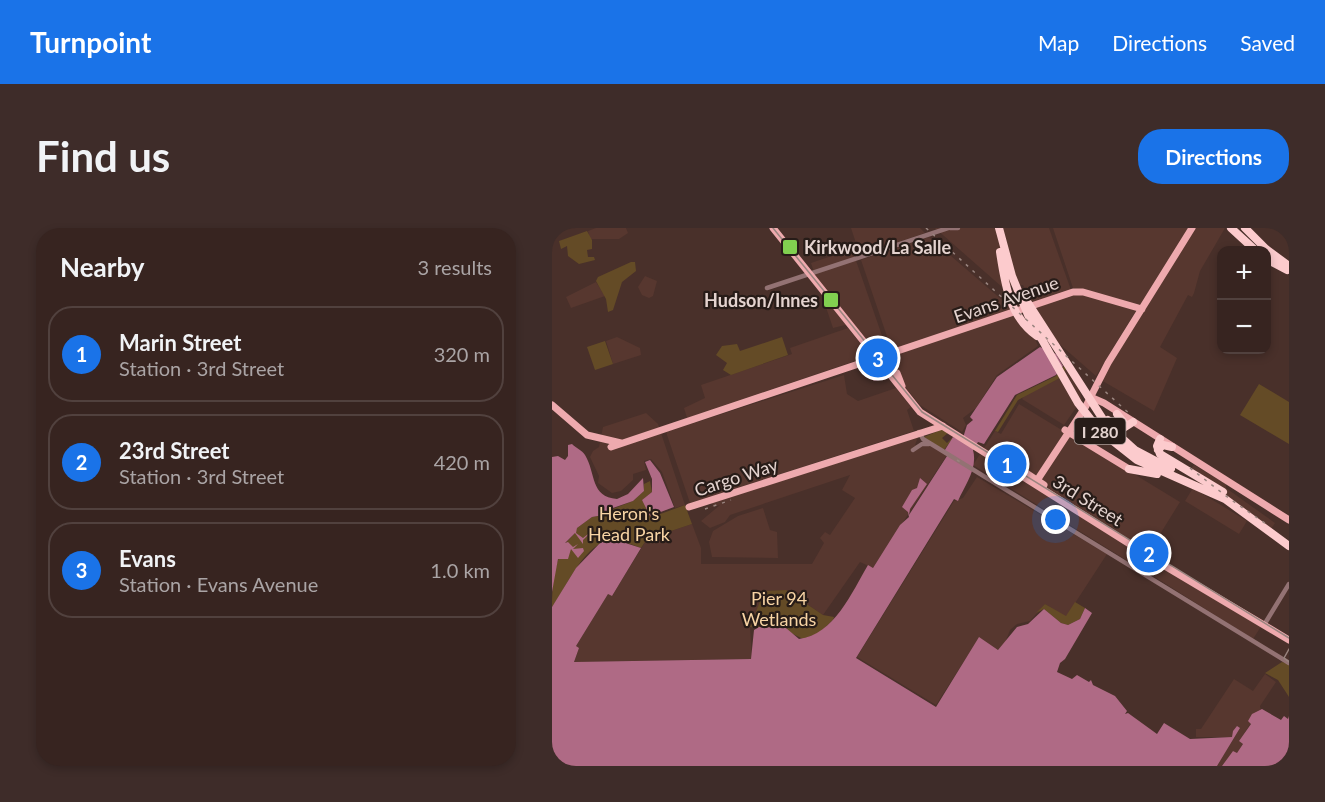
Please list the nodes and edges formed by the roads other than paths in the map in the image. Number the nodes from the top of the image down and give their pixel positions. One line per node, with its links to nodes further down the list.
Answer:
1 (775, 228): 16 (main road, 3rd Street)
2 (949, 228): 3 (street); 16 (street)
3 (957, 228)
4 (999, 228): 25 (highway); 27 (highway, I 280); 45 (highway, I 280)
5 (1192, 228): 20 (main road)
6 (1233, 228): 10 (highway)
7 (1240, 228): 11 (highway)
8 (1245, 228): 12 (highway)
9 (1252, 230): 13 (highway)
10 (1251, 246)
11 (1258, 246)
12 (1259, 246)
13 (1261, 246)
14 (1271, 257): 15 (highway)
15 (1289, 269)
16 (811, 271): 17 (main road, 3rd Street); 18 (street); 21 (main road, 3rd Street)
17 (816, 283): 19 (main road); 21 (main road, 3rd Street)
18 (767, 288)
19 (819, 292)
20 (1137, 307): 21 (main road, Evans Avenue); 22 (main road)
21 (878, 359): 24 (main road, 3rd Street); 31 (main road, 3rd Street); 36 (main road, Evans Avenue)
22 (1108, 363): 25 (main road); 25 (main road)
23 (897, 373): 24 (main road)
24 (902, 386): 31 (main road, 3rd Street)
25 (1090, 399): 27 (main road); 29 (main road); 30 (main road); 33 (main road)
26 (552, 405): 36 (main road)
27 (1100, 408): 28 (main road); 29 (main road); 32 (highway); 44 (highway, I 280)
28 (1117, 414): 30 (main road); 32 (highway)
29 (1078, 417): 33 (main road)
30 (1133, 423): 32 (highway); 35 (main road)
31 (943, 424): 34 (main road, Cargo Way); 43 (main road, 3rd Street)
32 (1119, 428)
33 (1067, 430): 42 (main road); 43 (main road)
34 (920, 434): 34 (main road, Cargo Way); 37 (street)
35 (1160, 439): 39 (main road); 41 (highway)
36 (626, 442): 38 (main road, Evans Avenue)
37 (933, 445): 40 (street); 53 (street)
38 (611, 447)
39 (1172, 447): 41 (highway); 46 (main road)
40 (913, 450)
41 (1158, 450): 44 (highway)
42 (1129, 469): 45 (highway)
43 (1035, 481): 51 (main road, 3rd Street)
44 (1222, 492): 47 (highway, I 280)
45 (1242, 512): 47 (highway, I 280)
46 (1289, 520)
47 (1279, 536): 48 (highway, I 280); 49 (highway, I 280)
48 (1289, 540)
49 (1289, 546)
50 (1289, 584): 51 (street)
51 (1265, 623): 52 (main road, 3rd Street)
52 (1289, 638)
53 (1289, 663)

